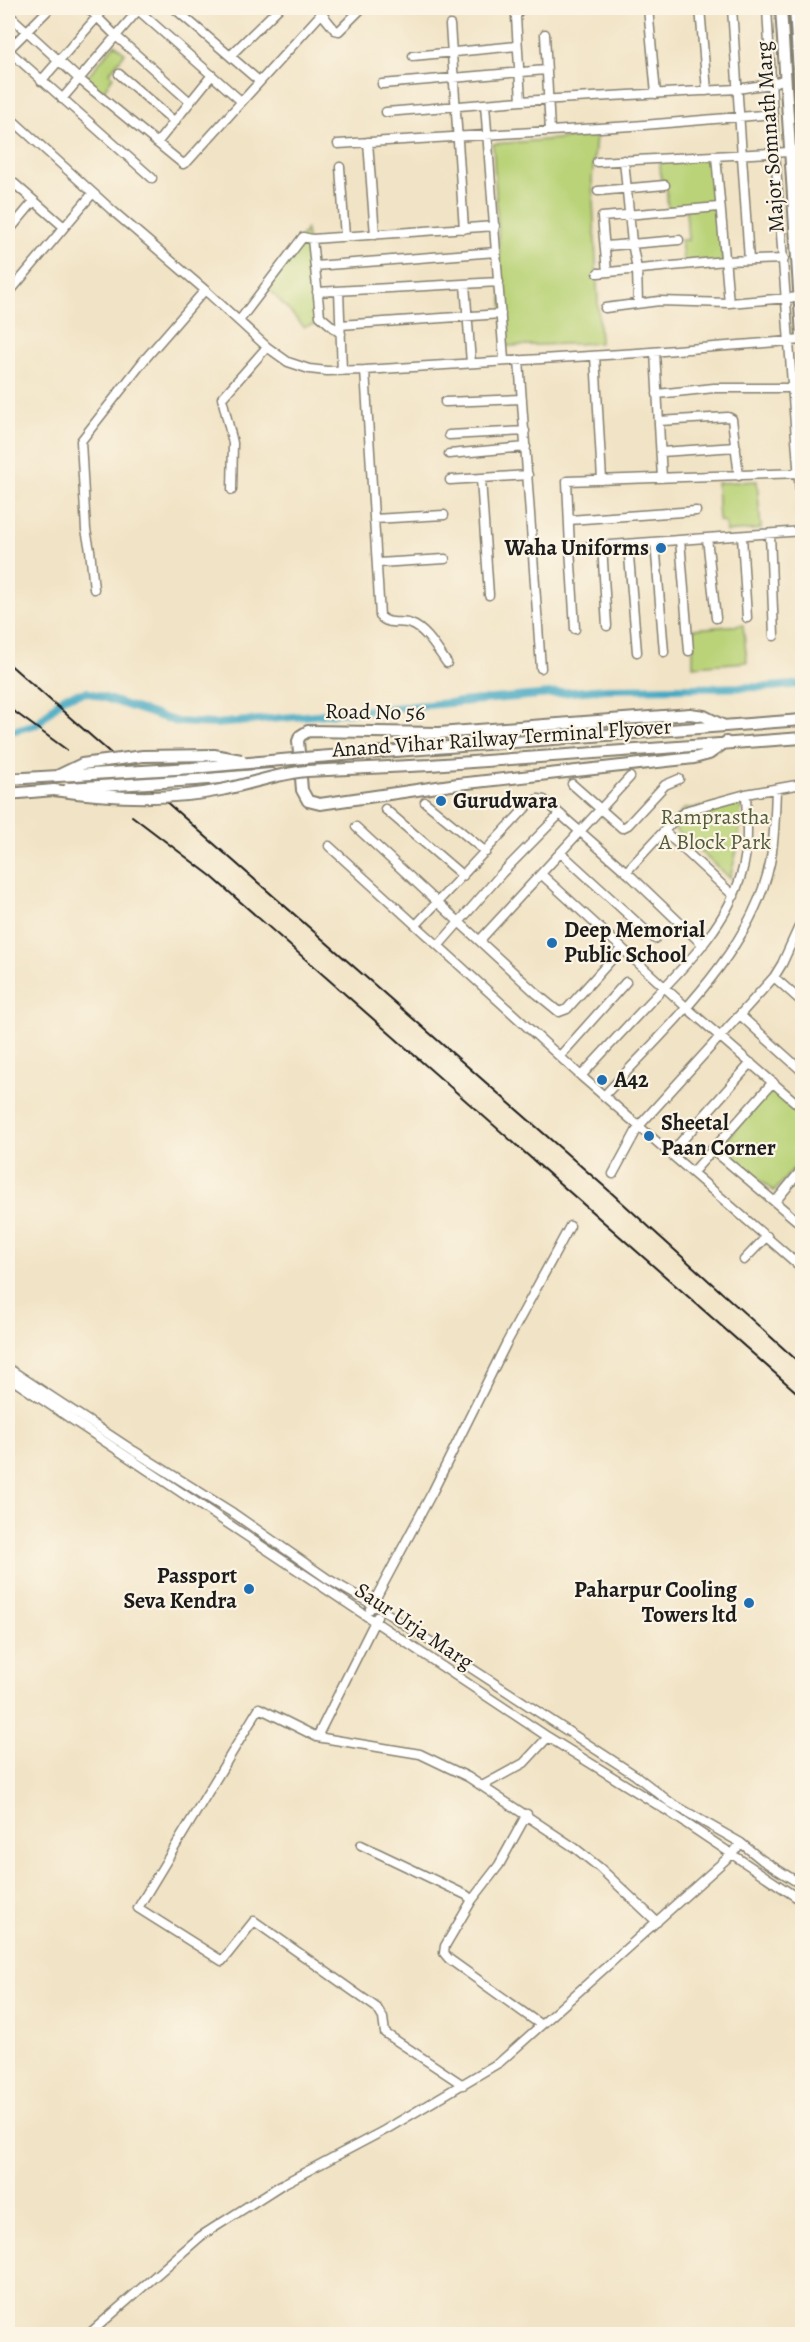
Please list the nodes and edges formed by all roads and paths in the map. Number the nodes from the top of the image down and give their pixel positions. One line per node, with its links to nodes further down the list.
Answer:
1 (50, 8): 20 (street)
2 (88, 8): 17 (street)
3 (105, 8): 17 (street)
4 (174, 8): 26 (street)
5 (362, 8): 15 (street)
6 (527, 8): 23 (street)
7 (648, 8): 45 (street)
8 (700, 8): 44 (street)
9 (732, 8): 43 (street)
10 (767, 8): 42 (street)
11 (781, 8): 30 (main road, Major Somnath Marg)
12 (795, 8): 18 (main road, Major Somnath Marg)
13 (139, 9): 22 (street); 34 (street)
14 (276, 9): 26 (street)
15 (319, 10): 40 (street)
16 (8, 14): 20 (street)
17 (97, 17): 22 (street); 29 (street)
18 (799, 19): 28 (main road, Major Somnath Marg)
19 (450, 25): 25 (street)
20 (27, 32): 24 (street); 29 (street)
21 (544, 34): 31 (street)
22 (116, 36): 36 (street); 50 (street)
23 (517, 46): 25 (street); 32 (street)
24 (8, 50): 39 (street)
25 (452, 53): 27 (street); 37 (street)
26 (231, 55): 40 (street)
27 (413, 56)
28 (800, 59): 30 (main road); 35 (main road, Major Somnath Marg)
29 (58, 60): 36 (street); 39 (street)
30 (784, 60): 38 (main road, Major Somnath Marg)
31 (546, 70): 32 (street); 47 (street)
32 (520, 72): 37 (street); 49 (street)
33 (119, 74): 58 (street)
34 (212, 75): 48 (street); 50 (street)
35 (801, 77): 38 (main road); 57 (main road, Major Somnath Marg)
36 (79, 79): 46 (street); 63 (street)
37 (453, 79): 41 (street); 52 (street)
38 (785, 79): 42 (street); 66 (main road, Major Somnath Marg)
39 (41, 81): 46 (street)
40 (259, 81): 48 (street)
41 (382, 84)
42 (771, 84): 43 (street); 54 (street)
43 (737, 89): 44 (street); 56 (street)
44 (707, 91): 45 (street)
45 (656, 94): 47 (street)
46 (62, 99): 73 (street)
47 (547, 100): 49 (street); 59 (street)
48 (241, 101): 63 (street)
49 (521, 101): 51 (street)
50 (190, 102): 58 (street)
51 (485, 104): 52 (street); 60 (street)
52 (455, 106): 53 (street); 61 (street)
53 (386, 112)
54 (773, 114): 56 (street); 65 (street)
55 (8, 116): 77 (street)
56 (738, 117): 59 (street); 67 (street)
57 (802, 121)
58 (175, 122): 63 (street)
59 (550, 131): 60 (street)
60 (488, 135): 61 (street); 81 (street)
61 (456, 136): 62 (street); 84 (street)
62 (368, 142): 64 (street); 85 (street)
63 (157, 143)
64 (338, 144)
65 (775, 152): 66 (street); 67 (street); 92 (street)
66 (790, 152): 105 (main road, Major Somnath Marg)
67 (741, 154): 68 (street); 93 (street)
68 (716, 156): 69 (street); 79 (street)
69 (624, 160): 70 (street); 75 (street)
70 (597, 162)
71 (340, 167): 86 (street)
72 (8, 178): 78 (street)
73 (152, 178)
74 (664, 185): 75 (street)
75 (626, 188): 76 (street); 80 (street)
76 (598, 191)
77 (93, 193): 82 (street); 101 (street)
78 (34, 201): 82 (street); 83 (street)
79 (720, 207): 80 (street); 94 (street)
80 (629, 215): 89 (street); 90 (street)
81 (495, 226): 84 (street); 91 (street)
82 (64, 227): 104 (street)
83 (9, 228)
84 (464, 229): 85 (street)
85 (375, 235): 86 (street)
86 (345, 237): 87 (street)
87 (312, 239): 95 (street); 112 (street)
88 (679, 240): 89 (street)
89 (632, 243): 90 (street); 96 (street)
90 (606, 246): 97 (street)
91 (496, 252): 95 (street); 99 (street)
92 (783, 259): 93 (street); 106 (street)
93 (749, 260): 94 (street)
94 (725, 261): 96 (street); 108 (street)
95 (315, 266): 103 (street)
96 (637, 269): 97 (street); 107 (street)
97 (608, 272): 98 (street)
98 (598, 273)
99 (499, 282): 100 (street); 110 (street)
100 (465, 284): 102 (street); 111 (street)
101 (205, 290): 112 (street); 160 (street)
102 (339, 291): 103 (street); 113 (street)
103 (317, 292): 113 (street)
104 (8, 294)
105 (800, 297): 106 (street); 114 (main road, Major Somnath Marg)
106 (786, 298): 108 (street); 115 (street)
107 (638, 303): 108 (street); 109 (street)
108 (729, 303)
109 (605, 308)
110 (501, 315): 111 (street); 119 (street)
111 (467, 318): 113 (street); 121 (street)
112 (239, 321): 116 (street)
113 (340, 330): 123 (street)
114 (802, 338): 115 (street)
115 (789, 341): 117 (street); 124 (street)
116 (267, 347): 123 (street); 143 (street)
117 (655, 352): 118 (street); 126 (street)
118 (595, 356): 120 (street); 142 (street)
119 (504, 360): 120 (street); 121 (street)
120 (519, 360): 127 (street)
121 (471, 363): 122 (street)
122 (365, 370): 123 (street); 146 (street)
123 (342, 371)
124 (792, 388): 125 (street); 126 (street); 136 (street)
125 (802, 388)
126 (657, 394): 129 (street)
127 (522, 399): 128 (street); 130 (street)
128 (445, 402)
129 (659, 421): 133 (street); 134 (street)
130 (525, 431): 131 (street); 132 (street)
131 (449, 435)
132 (526, 447): 135 (street); 137 (street)
133 (736, 447): 134 (street); 138 (street)
134 (660, 452): 139 (street)
135 (449, 454)
136 (800, 473): 138 (street); 148 (street)
137 (528, 475): 140 (street); 171 (street)
138 (739, 476): 139 (street)
139 (662, 478): 142 (street)
140 (481, 479): 141 (street); 161 (street)
141 (450, 480)
142 (602, 480): 147 (street)
143 (232, 490)
144 (696, 511): 147 (street)
145 (444, 515): 146 (street)
146 (374, 519): 159 (street)
147 (569, 520): 157 (street)
148 (802, 520)
149 (802, 531): 150 (street)
150 (771, 534): 151 (street); 166 (street)
151 (742, 536): 152 (street); 163 (street)
152 (707, 538): 153 (street); 162 (street)
153 (680, 540): 154 (street); 167 (street)
154 (655, 542): 155 (street); 169 (street)
155 (628, 544): 156 (street); 168 (street)
156 (602, 545): 157 (street); 164 (street)
157 (570, 548): 165 (street)
158 (445, 558): 159 (street)
159 (378, 563): 170 (street)
160 (94, 589)
161 (489, 595)
162 (716, 618)
163 (747, 618)
164 (607, 626)
165 (575, 629)
166 (774, 636)
167 (689, 651)
168 (637, 652)
169 (664, 652)
170 (447, 663)
171 (541, 668)
172 (802, 720): 173 (main road, Anand Vihar Railway Terminal Flyover)
173 (784, 721): 174 (main road, Anand Vihar Railway Terminal Flyover); 176 (main road)
174 (724, 726): 177 (main road, Road No 56); 178 (main road, Anand Vihar Railway Terminal Flyover, bridge)
175 (802, 738): 176 (main road, Anand Vihar Railway Terminal Flyover)
176 (785, 739): 177 (main road, Anand Vihar Railway Terminal Flyover)
177 (726, 742): 186 (main road, Anand Vihar Railway Terminal Flyover, bridge)
178 (254, 763): 180 (main road, Anand Vihar Railway Terminal Flyover, bridge); 180 (main road, Anand Vihar Railway Terminal Flyover, bridge)
179 (630, 777): 190 (street)
180 (51, 778): 181 (main road, Anand Vihar Railway Terminal Flyover, bridge)
181 (8, 779)
182 (679, 780): 190 (street)
183 (572, 784): 190 (street)
184 (802, 784): 185 (street)
185 (776, 789): 187 (street); 215 (street)
186 (8, 794)
187 (746, 794): 194 (street); 201 (street)
188 (425, 802): 196 (street)
189 (385, 809): 200 (street)
190 (601, 809): 193 (street)
191 (560, 814): 193 (street); 196 (street); 204 (street)
192 (356, 827): 202 (street)
193 (580, 831): 197 (street); 198 (street)
194 (664, 831): 198 (street); 201 (street)
195 (329, 846): 205 (street)
196 (486, 852): 200 (street)
197 (561, 853): 199 (street); 206 (street)
198 (626, 872): 209 (street)
199 (541, 874): 207 (street); 210 (street)
200 (463, 876): 202 (street)
201 (734, 896): 209 (street)
202 (439, 902): 204 (street); 205 (street)
203 (802, 920): 211 (street)
204 (460, 921): 207 (street); 208 (street)
205 (416, 926): 208 (street)
206 (655, 939)
207 (480, 940): 210 (street)
208 (439, 945): 218 (street)
209 (703, 945): 213 (street)
210 (622, 948): 213 (street)
211 (774, 977): 214 (street); 216 (street)
212 (626, 982): 218 (street)
213 (665, 986): 215 (street); 221 (street)
214 (802, 1000)
215 (686, 1007): 217 (street); 223 (street)
216 (740, 1015): 217 (street); 220 (street)
217 (720, 1036): 219 (street); 225 (street)
218 (560, 1056): 221 (street)
219 (751, 1063): 222 (street); 227 (street)
220 (802, 1071)
221 (581, 1076): 223 (street)
222 (773, 1082): 224 (street); 226 (street)
223 (604, 1096): 225 (street)
224 (802, 1108)
225 (639, 1126): 227 (street); 230 (street)
226 (712, 1149): 229 (street); 231 (street)
227 (671, 1153): 229 (street)
228 (802, 1169): 231 (street)
229 (693, 1172): 234 (street)
230 (613, 1174)
231 (775, 1202): 232 (street)
232 (801, 1221)
233 (570, 1226): 242 (street)
234 (766, 1236): 235 (street); 236 (street)
235 (744, 1260)
236 (800, 1262)
237 (8, 1368): 239 (street, Saur Urja Marg)
238 (8, 1377): 239 (street, Saur Urja Marg)
239 (81, 1421): 240 (street, Saur Urja Marg); 241 (street, Saur Urja Marg)
240 (189, 1485): 241 (street); 242 (street, Saur Urja Marg)
241 (183, 1493): 244 (street, Saur Urja Marg)
242 (372, 1605): 243 (street, Saur Urja Marg); 244 (street)
243 (382, 1610): 245 (street); 246 (street, Saur Urja Marg)
244 (366, 1615): 245 (street, Saur Urja Marg)
245 (374, 1621): 247 (street); 248 (street, Saur Urja Marg)
246 (567, 1732): 249 (street); 252 (street, Saur Urja Marg)
247 (317, 1737): 250 (street); 260 (street)
248 (548, 1737): 249 (street, Saur Urja Marg); 250 (street)
249 (560, 1744): 254 (street, Saur Urja Marg)
250 (482, 1786): 251 (street)
251 (527, 1814): 256 (street); 258 (street)
252 (741, 1844): 254 (street); 255 (street, Saur Urja Marg)
253 (361, 1845): 256 (street)
254 (732, 1854): 257 (street, Saur Urja Marg); 258 (street)
255 (802, 1885)
256 (472, 1900): 259 (street)
257 (802, 1901)
258 (657, 1922): 259 (street)
259 (542, 2025): 260 (street)
260 (463, 2085): 261 (street)
261 (89, 2334)

